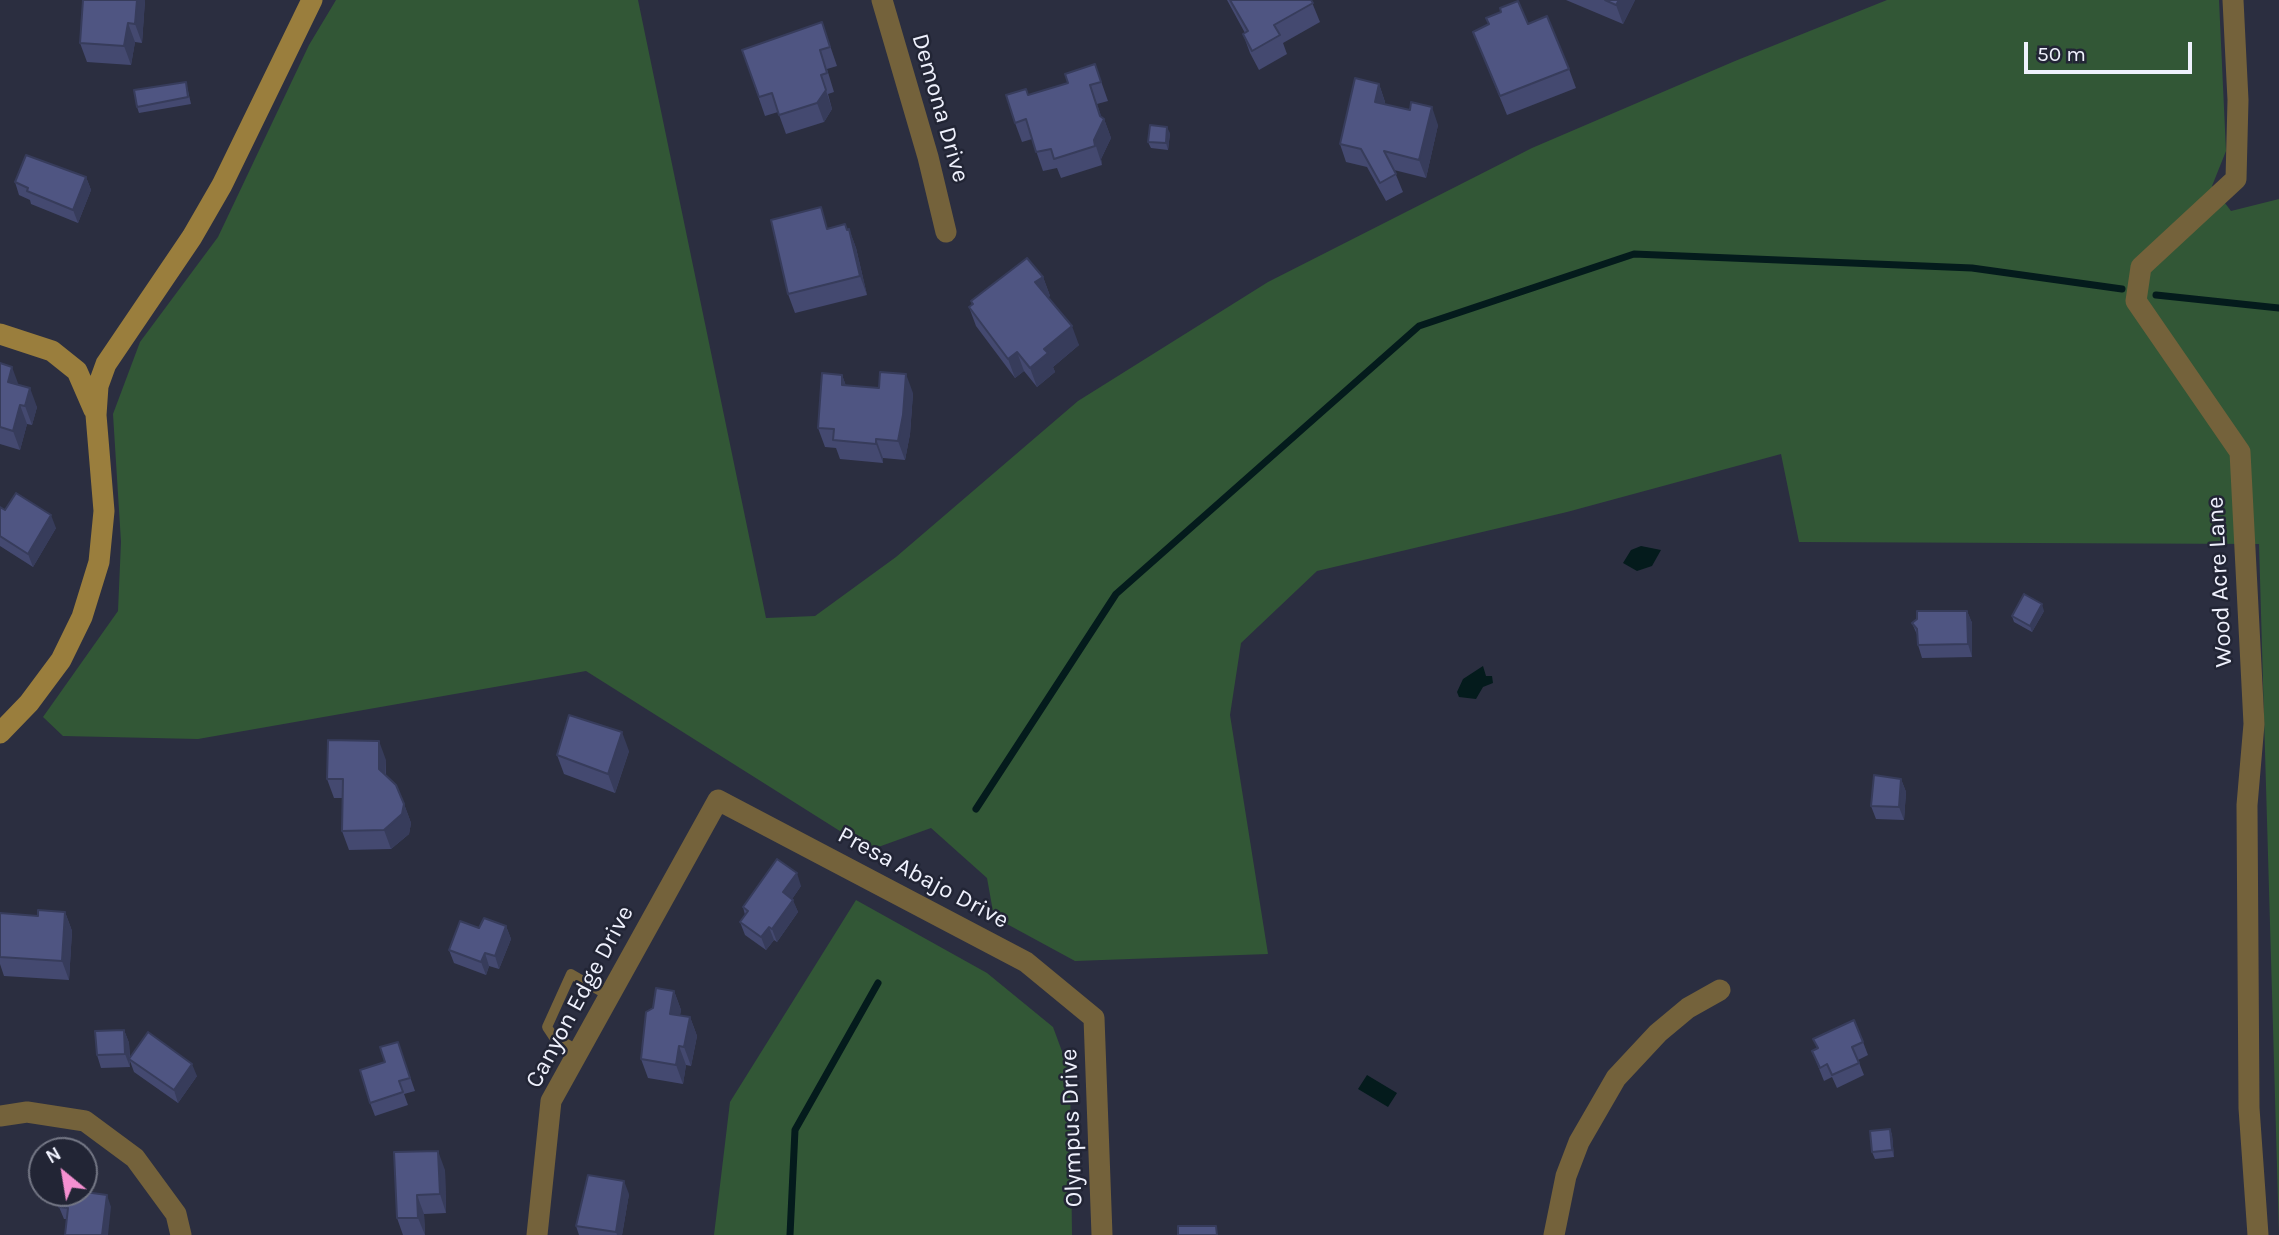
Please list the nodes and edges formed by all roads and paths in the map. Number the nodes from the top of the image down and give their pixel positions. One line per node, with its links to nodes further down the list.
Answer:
1 (312, 0): 6 (street)
2 (882, 0): 4 (street, Demona Drive)
3 (2233, 0): 18 (street, Wood Acre Lane)
4 (946, 232)
5 (0, 334): 6 (street)
6 (96, 415): 7 (street)
7 (0, 733)
8 (718, 800): 10 (street, Canyon Edge Drive); 11 (street, Presa Abajo Drive)
9 (1720, 990): 17 (street)
10 (609, 996): 12 (street, Canyon Edge Drive); 12 (lane)
11 (1094, 1018): 16 (street, Olympus Drive)
12 (579, 1051): 15 (street, Canyon Edge Drive)
13 (0, 1116): 14 (street)
14 (181, 1235)
15 (537, 1235)
16 (1102, 1235)
17 (1554, 1235)
18 (2258, 1235)

